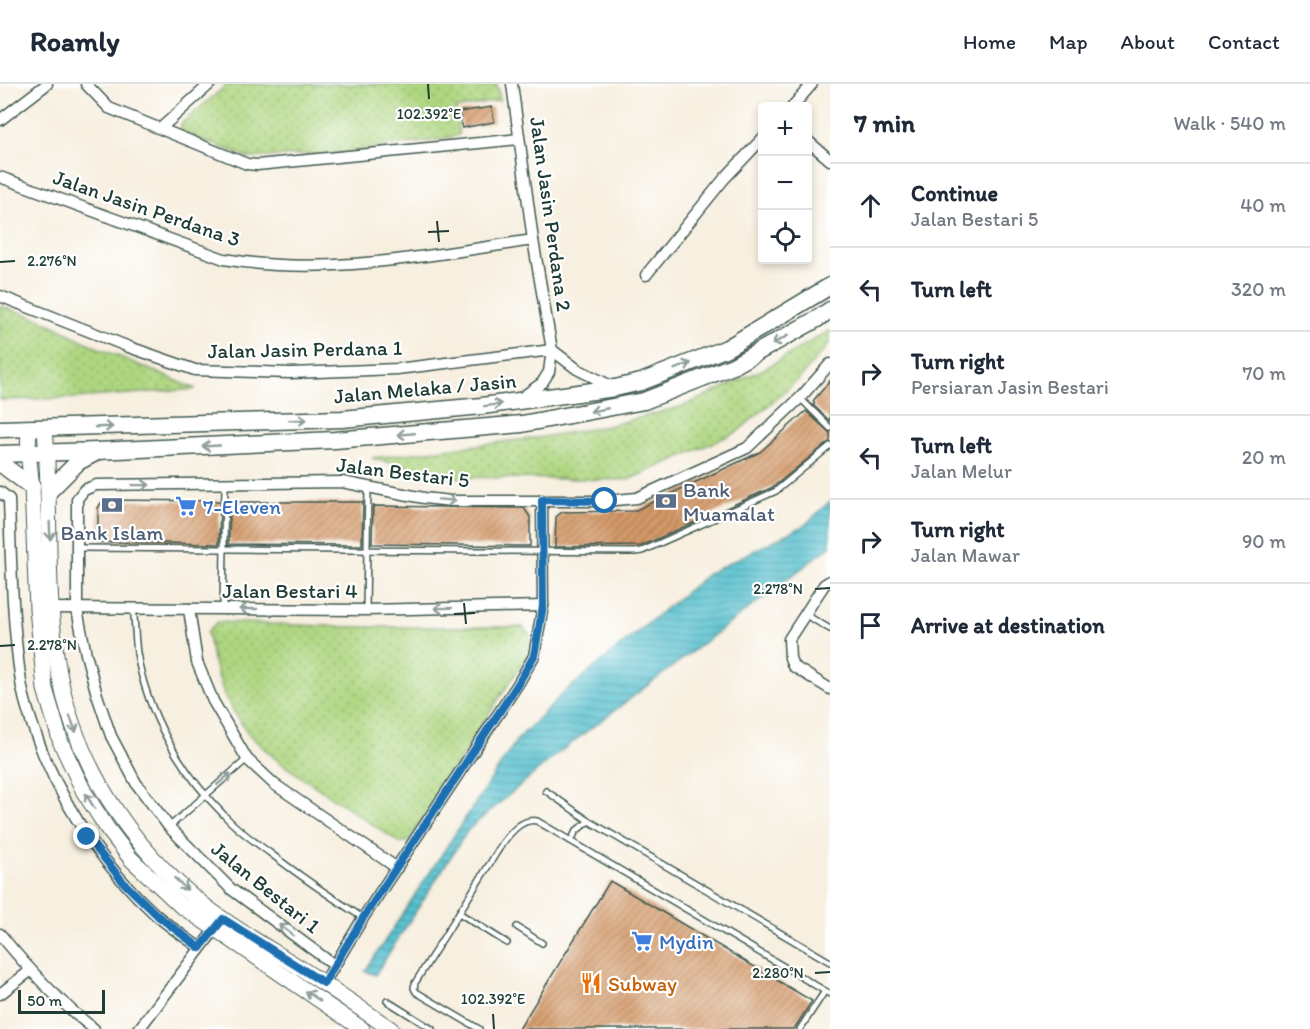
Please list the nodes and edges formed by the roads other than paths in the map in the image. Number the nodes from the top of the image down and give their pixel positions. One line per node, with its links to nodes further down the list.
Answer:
1 (47, 84): 7 (street)
2 (86, 84): 8 (street)
3 (210, 84): 8 (street)
4 (512, 84): 9 (street, Jalan Jasin Perdana 2)
5 (812, 84): 6 (street)
6 (796, 102)
7 (0, 120)
8 (161, 128): 9 (street)
9 (519, 139): 14 (street, Jalan Jasin Perdana 2)
10 (758, 143): 15 (street)
11 (812, 145): 12 (street)
12 (830, 160)
13 (0, 177): 14 (street, Jalan Jasin Perdana 3)
14 (533, 240): 19 (street, Jalan Jasin Perdana 2)
15 (646, 275)
16 (830, 286): 21 (main road, Jalan Melaka / Jasin, one-way to 16)
17 (0, 296): 19 (street, Jalan Jasin Perdana 1)
18 (830, 310): 28 (main road, Jalan Melaka / Jasin, one-way to 28)
19 (552, 351): 21 (street); 23 (street)
20 (830, 364): 22 (street, Jalan Bestari 5)
21 (615, 388): 23 (main road, Jalan Melaka / Jasin)
22 (800, 398): 25 (lane); 37 (street, Jalan Bestari 5)
23 (517, 402): 24 (main road, Jalan Melaka / Jasin, one-way to 23)
24 (37, 428): 26 (main road, Jalan Melaka / Jasin); 29 (street); 30 (street)
25 (830, 428)
26 (0, 429)
27 (830, 446): 42 (lane)
28 (97, 451): 30 (main road, Jalan Melaka / Jasin); 35 (main road)
29 (28, 452): 30 (main road, Jalan Melaka / Jasin); 31 (main road, Jalan Melaka / Jasin); 35 (street)
30 (47, 452): 35 (street)
31 (0, 454)
32 (0, 463): 35 (main road)
33 (225, 484): 34 (street, Jalan Bestari 5); 39 (street, Jalan Bestari 5, one-way to 33); 40 (lane)
34 (368, 487): 37 (street, Jalan Bestari 5, one-way to 37); 41 (lane)
35 (41, 489): 45 (street)
36 (0, 492): 38 (street)
37 (542, 500): 42 (street)
38 (5, 546): 68 (street)
39 (78, 548): 40 (lane); 49 (street, Jalan Bestari 5)
40 (224, 548): 41 (lane); 48 (lane)
41 (368, 550): 42 (lane); 50 (lane)
42 (542, 552): 44 (street)
43 (830, 581): 51 (street)
44 (543, 606): 50 (street, Jalan Bestari 4, one-way to 50); 60 (street)
45 (45, 608): 49 (street, Jalan Bestari 4); 63 (street)
46 (133, 608): 47 (street, Jalan Bestari 4); 49 (street, Jalan Bestari 4); 56 (lane)
47 (189, 609): 48 (street, Jalan Bestari 4); 54 (street)
48 (223, 609): 50 (street, Jalan Bestari 4, one-way to 48)
49 (78, 610): 58 (street, Jalan Bestari 1)
50 (366, 610)
51 (805, 614): 52 (lane); 53 (street)
52 (830, 629)
53 (830, 689)
54 (247, 759): 56 (lane, one-way to 54); 60 (street)
55 (546, 791): 57 (lane)
56 (206, 795): 58 (lane); 62 (lane)
57 (589, 821): 59 (lane); 69 (lane)
58 (169, 827): 70 (street, Jalan Bestari 1, one-way to 58)
59 (571, 841): 61 (lane); 73 (lane)
60 (397, 868): 62 (street)
61 (459, 913): 66 (lane); 81 (lane)
62 (363, 918): 70 (street)
63 (218, 925): 68 (street); 72 (street); 78 (street, one-way to 63)
64 (517, 927): 67 (lane)
65 (0, 934): 71 (street)
66 (507, 943)
67 (542, 943)
68 (200, 948): 77 (street)
69 (830, 962)
70 (333, 965): 72 (street)
71 (30, 971): 74 (street); 76 (street)
72 (324, 983): 79 (street)
73 (827, 993): 82 (lane)
74 (0, 994)
75 (387, 1001): 80 (lane)
76 (94, 1029)
77 (139, 1029)
78 (362, 1029)
79 (391, 1029)
80 (432, 1029)
81 (479, 1029)
82 (800, 1029)

